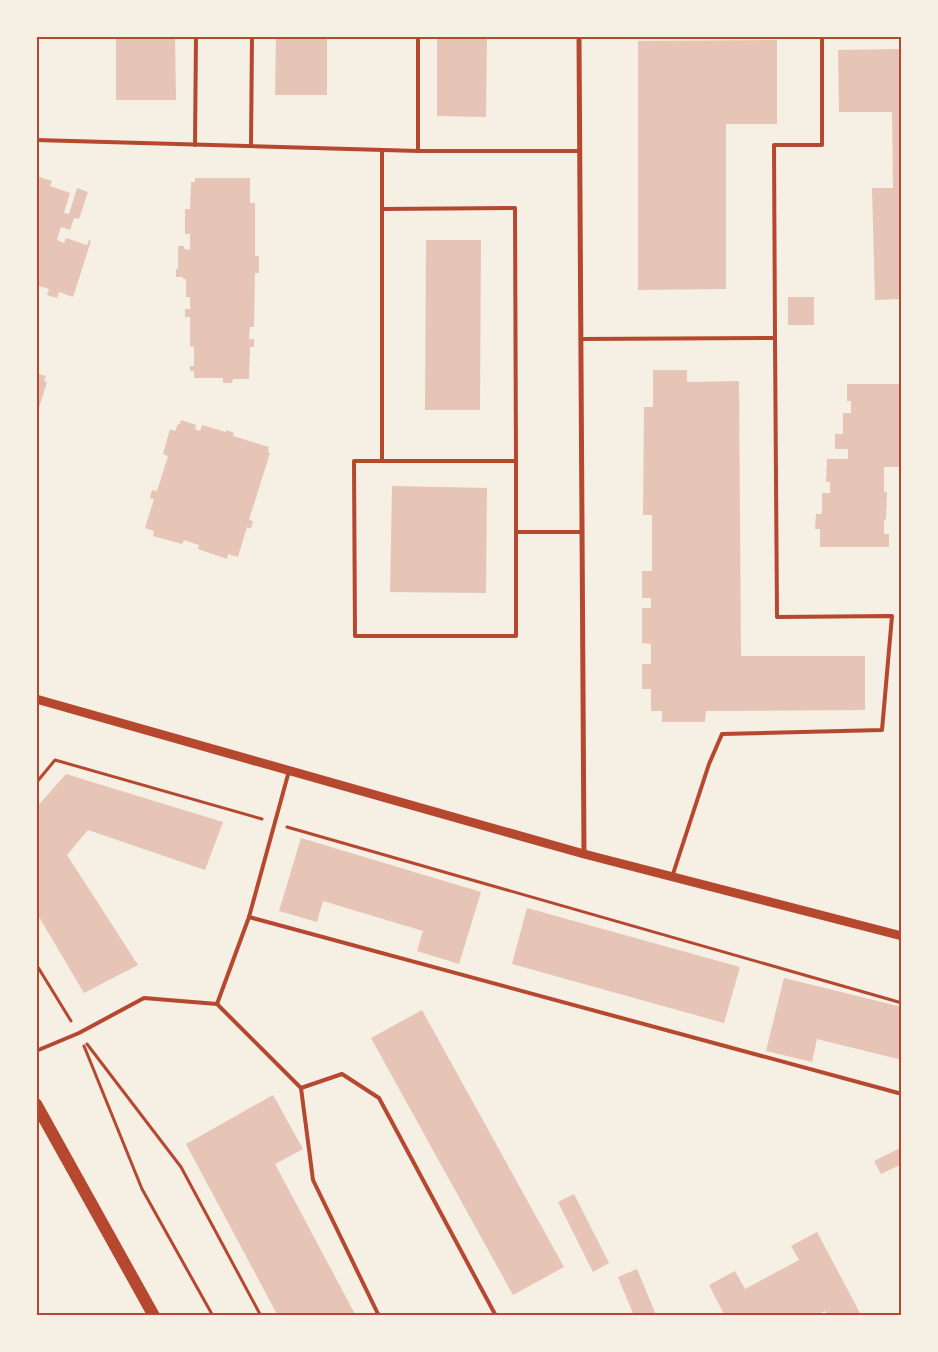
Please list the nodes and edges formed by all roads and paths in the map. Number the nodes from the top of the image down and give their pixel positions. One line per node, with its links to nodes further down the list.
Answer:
1 (196, 36): 7 (lane)
2 (252, 36): 8 (lane)
3 (418, 36): 10 (lane)
4 (579, 36): 11 (street)
5 (822, 36): 13 (lane)
6 (36, 140): 7 (lane)
7 (195, 145): 8 (lane)
8 (251, 146): 9 (lane)
9 (382, 150): 10 (lane); 12 (lane)
10 (418, 151): 11 (lane)
11 (580, 151): 14 (street)
12 (382, 209): 15 (lane); 16 (lane)
13 (776, 338): 14 (lane); 24 (lane)
14 (581, 339): 18 (street)
15 (382, 461): 16 (lane); 17 (lane)
16 (516, 461): 17 (lane)
17 (516, 532): 18 (lane)
18 (582, 532): 23 (street)
19 (36, 699): 20 (street)
20 (289, 771): 22 (lane); 23 (street)
21 (36, 783): 22 (path)
22 (276, 823): 25 (lane); 28 (path)
23 (584, 854): 24 (street)
24 (672, 877): 26 (street)
25 (250, 917): 29 (lane); 33 (lane)
26 (902, 936)
27 (36, 964): 30 (path)
28 (902, 1003)
29 (217, 1004): 30 (lane); 32 (lane)
30 (79, 1033): 31 (lane); 36 (path); 37 (path)
31 (36, 1051)
32 (301, 1088): 38 (lane); 39 (lane)
33 (902, 1094)
34 (36, 1104): 35 (main road)
35 (154, 1316)
36 (213, 1316)
37 (261, 1316)
38 (379, 1316)
39 (496, 1316)

